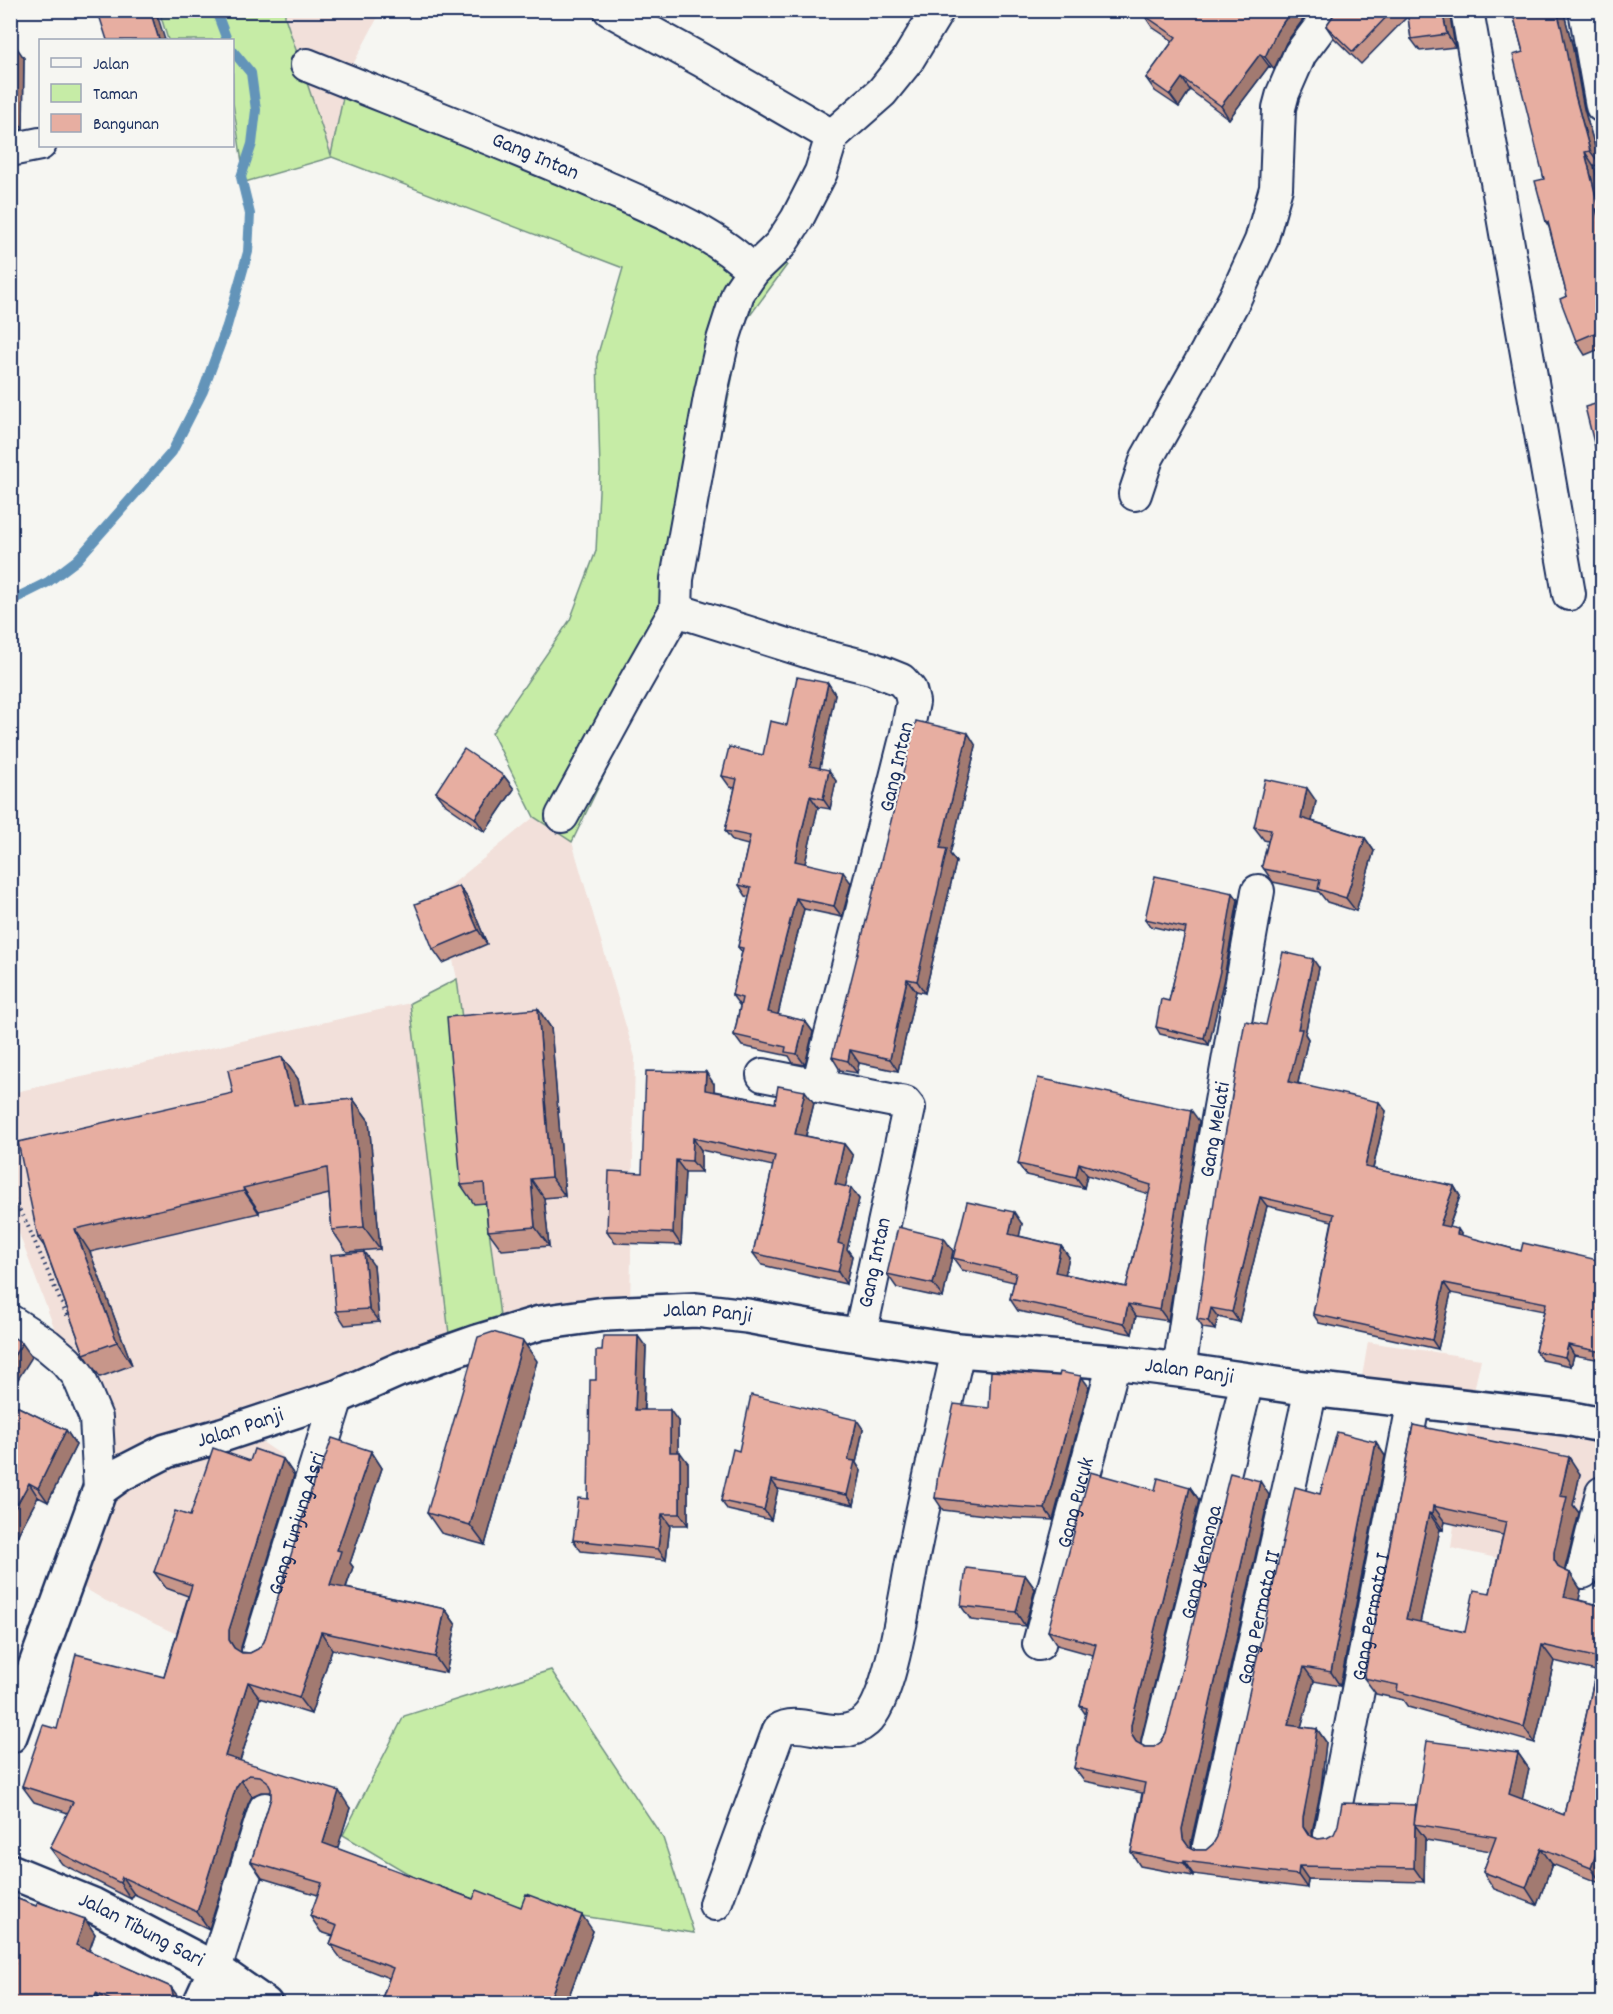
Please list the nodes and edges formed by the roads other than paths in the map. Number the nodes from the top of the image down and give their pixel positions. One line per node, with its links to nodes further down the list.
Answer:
1 (610, 10): 8 (street)
2 (938, 10): 8 (street)
3 (1333, 10): 12 (street)
4 (1467, 10): 13 (street)
5 (1585, 10): 7 (street)
6 (307, 65): 11 (street, Gang Intan)
7 (1602, 106)
8 (832, 135): 11 (street)
9 (39, 144): 10 (street)
10 (10, 150)
11 (753, 271): 14 (street)
12 (1135, 494)
13 (1569, 594)
14 (676, 610): 15 (street); 18 (street, Gang Intan)
15 (562, 816)
16 (1258, 891): 23 (street, Gang Melati)
17 (763, 1075): 18 (street, Gang Intan)
18 (818, 1085): 20 (street, Gang Intan)
19 (10, 1322): 29 (street)
20 (860, 1335): 21 (street, Jalan Panji); 26 (street, Jalan Panji)
21 (958, 1350): 22 (street, Jalan Panji); 40 (street)
22 (1114, 1362): 23 (street, Jalan Panji); 32 (street, Gang Pucuk)
23 (1179, 1370): 24 (street, Jalan Panji)
24 (1247, 1381): 25 (street, Jalan Panji); 35 (street, Gang Kenanga)
25 (1311, 1389): 27 (street, Jalan Panji); 38 (street, Gang Permata II)
26 (337, 1397): 29 (street, Jalan Panji); 33 (street, Gang Tunjung Asri)
27 (1414, 1400): 28 (street, Jalan Panji); 37 (street, Gang Permata I)
28 (1602, 1425)
29 (100, 1489): 34 (street)
30 (1602, 1493): 31 (street)
31 (1583, 1572)
32 (1039, 1644)
33 (258, 1652)
34 (12, 1722)
35 (1158, 1743)
36 (265, 1809): 41 (street)
37 (1330, 1835)
38 (1209, 1846)
39 (10, 1871): 41 (street, Jalan Tibung Sari)
40 (715, 1904)
41 (215, 1969): 42 (street); 43 (street, Jalan Tibung Sari)
42 (199, 2004)
43 (265, 2004)

